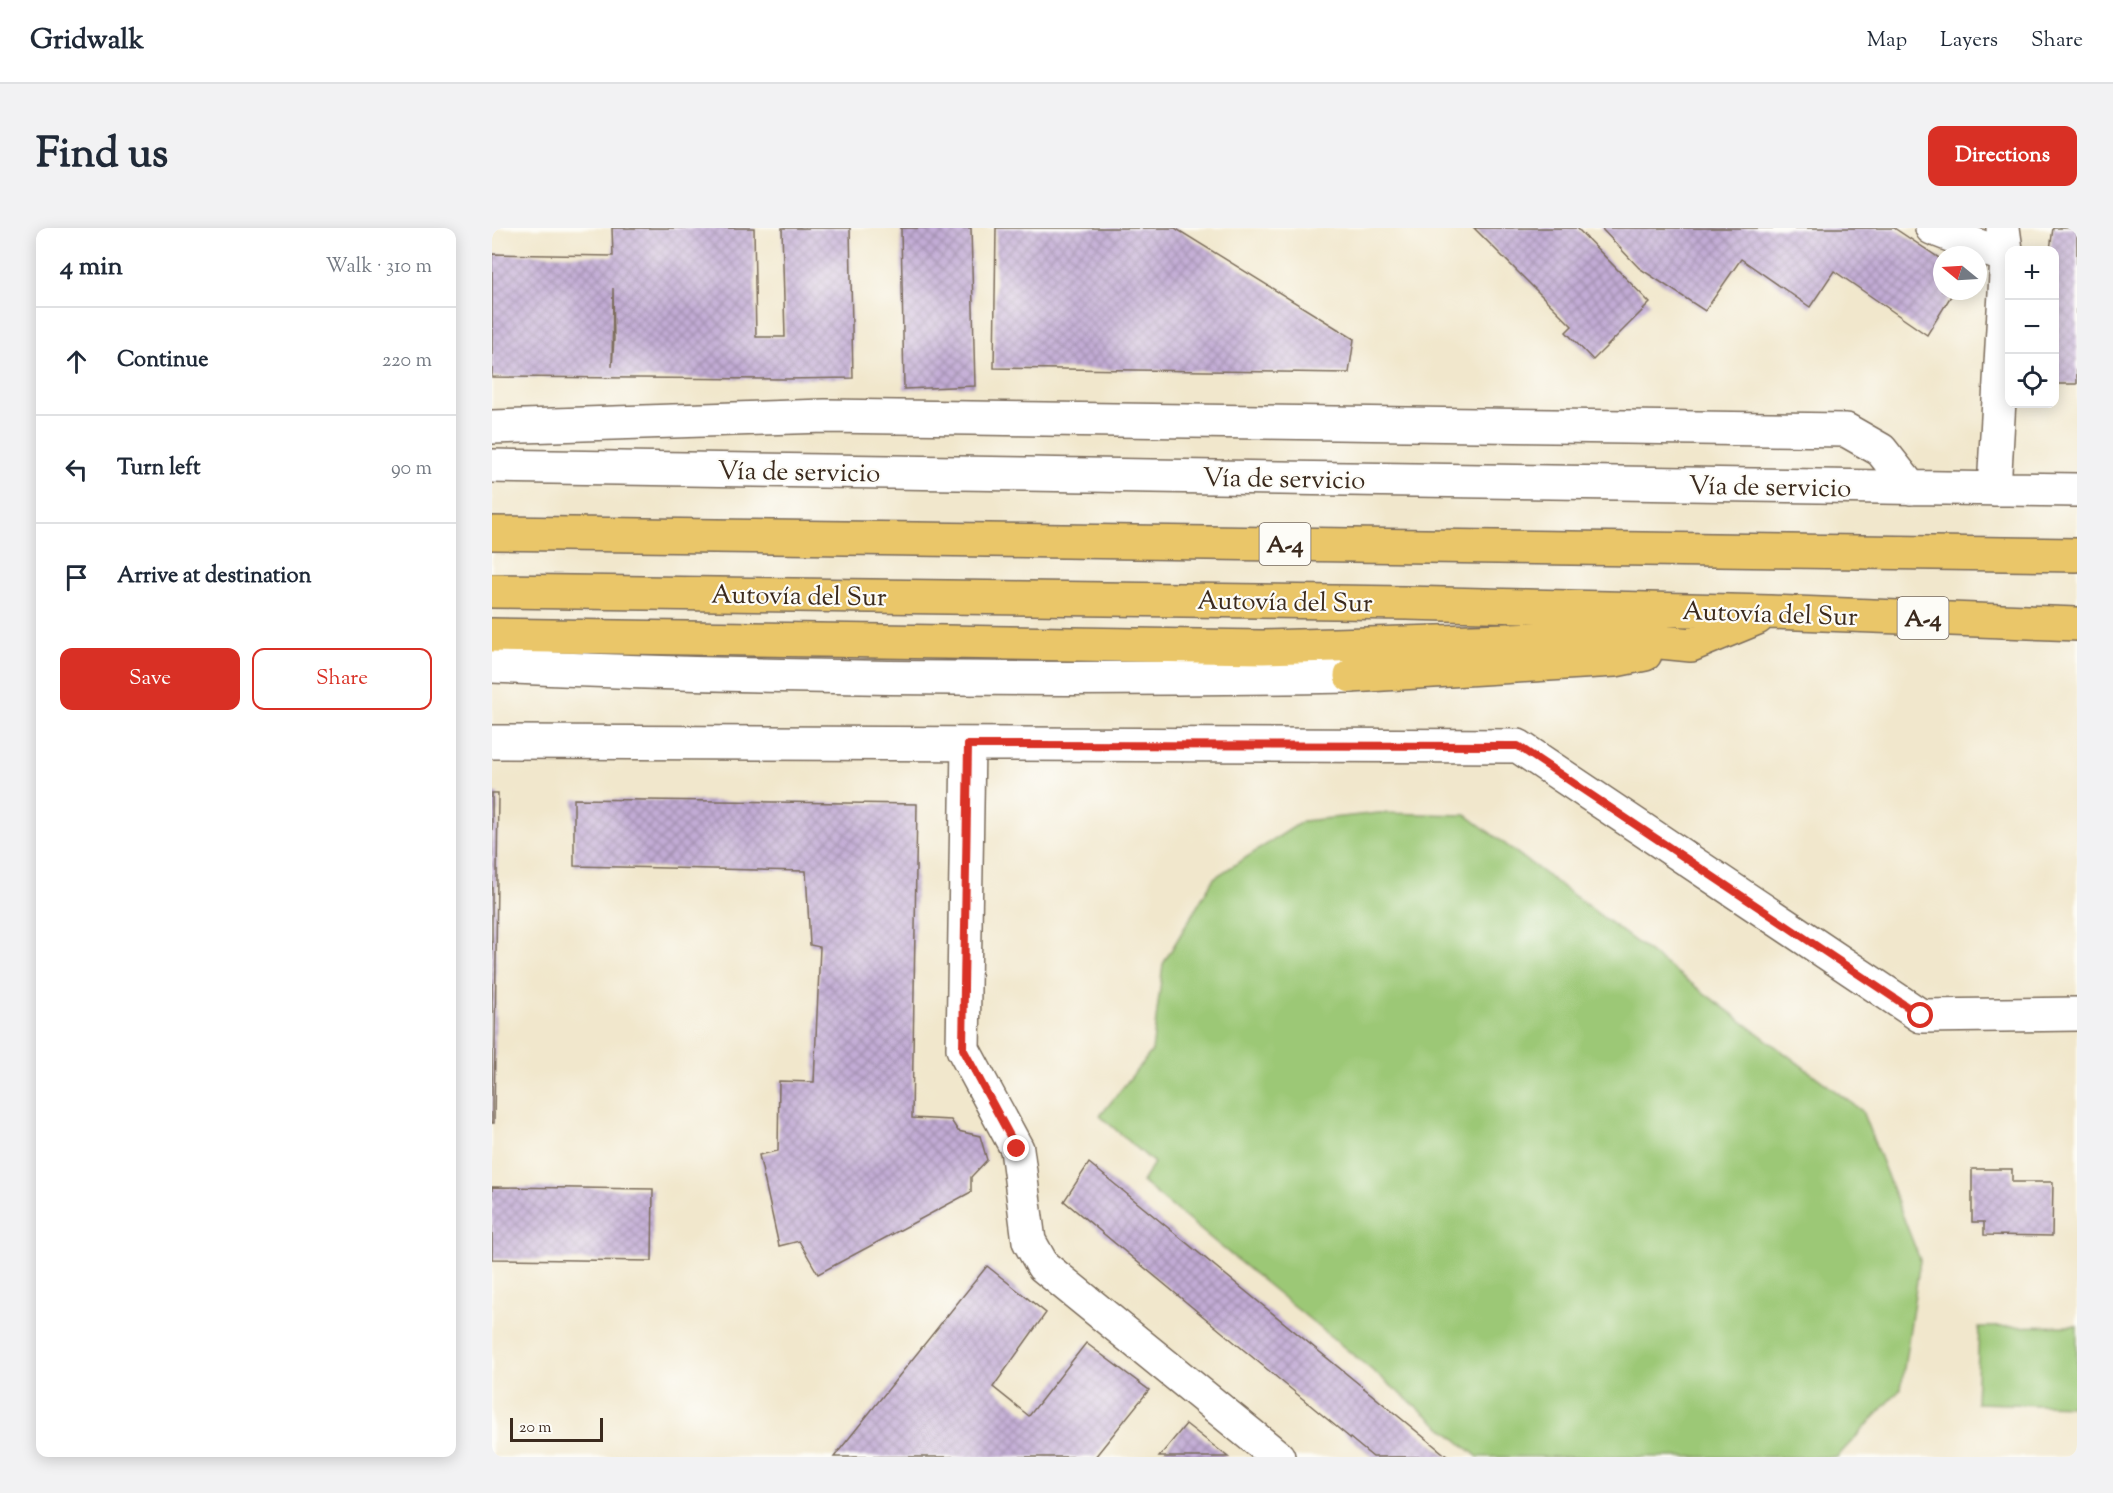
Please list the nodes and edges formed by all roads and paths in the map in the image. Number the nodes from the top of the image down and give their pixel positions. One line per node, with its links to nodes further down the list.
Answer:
1 (1932, 228): 2 (street)
2 (2005, 242): 6 (street)
3 (492, 428): 5 (street)
4 (492, 466): 5 (street, Vía de servicio)
5 (1911, 488): 6 (street, Vía de servicio)
6 (1994, 489): 7 (street, Vía de servicio)
7 (2077, 490)
8 (492, 533): 9 (highway, A-4)
9 (2077, 555)
10 (492, 591): 11 (highway, Autovía del Sur / A-4)
11 (1770, 612): 12 (highway, Autovía del Sur / A-4); 14 (highway)
12 (2077, 624)
13 (492, 635): 14 (highway)
14 (1691, 645): 16 (highway)
15 (492, 666): 16 (street)
16 (1351, 676)
17 (492, 742): 18 (street)
18 (968, 745): 19 (street); 20 (street)
19 (2077, 1014)
20 (1278, 1457)

